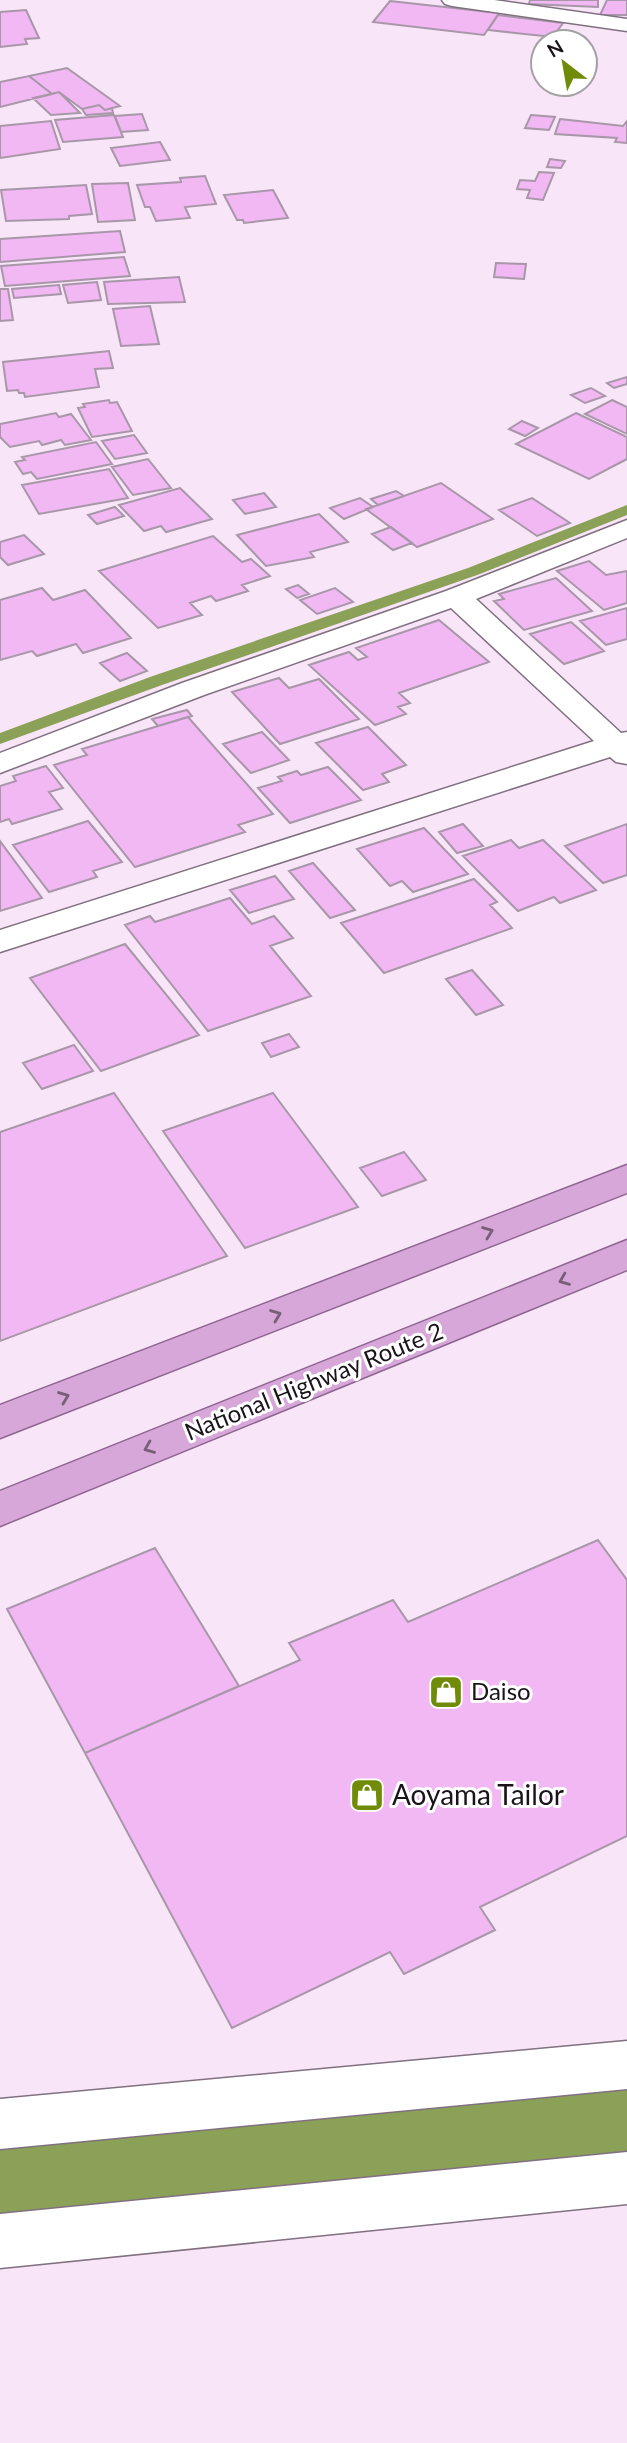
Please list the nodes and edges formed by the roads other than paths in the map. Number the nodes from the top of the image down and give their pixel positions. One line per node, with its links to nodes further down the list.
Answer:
1 (452, 0): 2 (street)
2 (627, 25)
3 (627, 528): 4 (street)
4 (456, 597): 5 (street); 6 (street)
5 (624, 747): 7 (street)
6 (0, 764)
7 (0, 941)
8 (627, 1178): 10 (highway, one-way to 8)
9 (627, 1254): 11 (highway, National Highway Route 2, one-way to 11)
10 (0, 1422)
11 (0, 1509)
12 (627, 2065): 13 (street)
13 (0, 2124)
14 (627, 2178): 15 (street)
15 (0, 2241)

